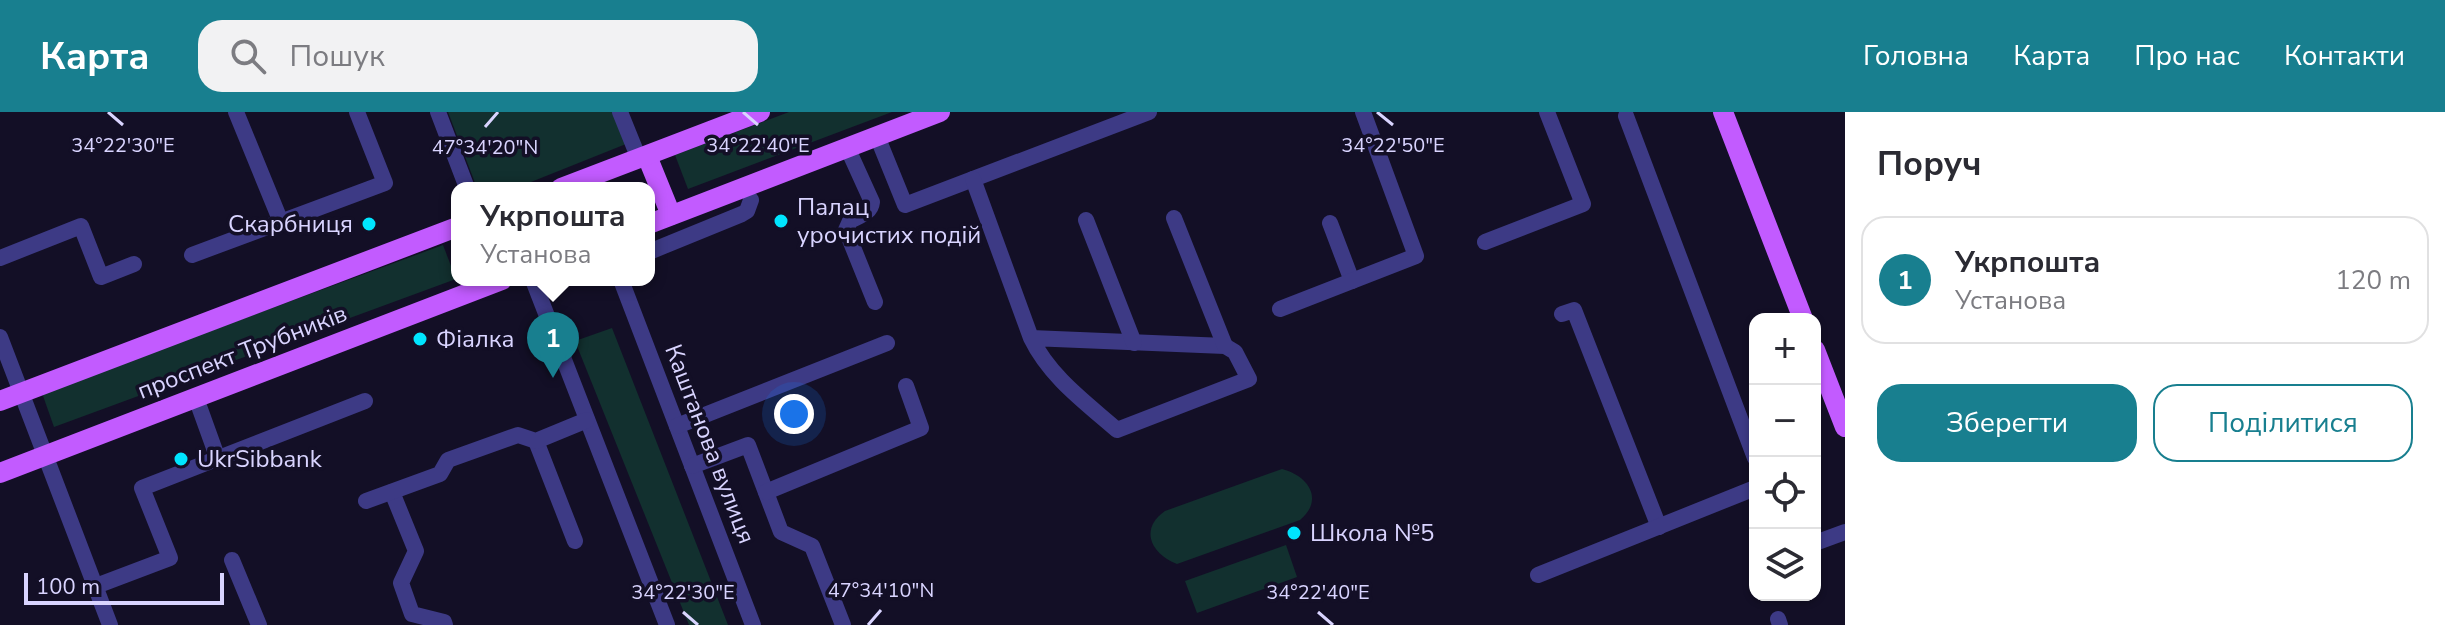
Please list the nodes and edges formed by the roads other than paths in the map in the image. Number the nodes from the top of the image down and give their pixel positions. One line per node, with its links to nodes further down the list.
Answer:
1 (236, 112): 24 (street)
2 (438, 112): 16 (street)
3 (620, 112): 14 (street)
4 (760, 112): 14 (main road)
5 (940, 112): 12 (main road)
6 (1149, 112): 15 (street)
7 (1363, 112): 33 (street)
8 (1547, 112): 28 (street)
9 (1723, 112): 39 (main road)
10 (361, 113): 24 (street)
11 (1629, 113): 57 (street)
12 (877, 136): 13 (main road); 15 (street)
13 (847, 147): 21 (main road); 37 (street)
14 (643, 158): 17 (main road); 18 (main road)
15 (973, 179): 42 (street)
16 (465, 182)
17 (577, 182)
18 (655, 182)
19 (655, 182): 21 (main road)
20 (751, 200): 29 (street)
21 (671, 215): 25 (main road)
22 (1174, 218): 45 (street)
23 (1086, 220): 44 (street)
24 (281, 222): 30 (street)
25 (655, 222)
26 (1330, 223): 33 (street)
27 (451, 229): 48 (main road, проспект Трубників)
28 (1485, 242)
29 (655, 250)
30 (192, 255)
31 (0, 258): 32 (street)
32 (134, 264)
33 (1352, 281): 38 (street)
34 (480, 286): 49 (main road, проспект Трубників)
35 (535, 286): 52 (street)
36 (623, 286): 53 (street, Каштанова вулиця)
37 (875, 302)
38 (1280, 309)
39 (1801, 313)
40 (1562, 314): 65 (street)
41 (0, 337): 48 (street)
42 (1031, 338): 44 (street); 45 (street)
43 (887, 343): 53 (street)
44 (1134, 343): 45 (street)
45 (1225, 346)
46 (1821, 365): 54 (main road)
47 (906, 386): 63 (street)
48 (21, 393): 50 (main road, проспект Трубників); 56 (street)
49 (196, 398): 56 (main road, проспект Трубників); 58 (street)
50 (0, 401)
51 (365, 401): 58 (street)
52 (587, 420): 55 (street); 75 (street)
53 (677, 426): 59 (street, Каштанова вулиця)
54 (1845, 427)
55 (536, 441): 62 (street); 67 (street)
56 (45, 455): 60 (main road, проспект Трубників); 71 (street)
57 (1755, 457)
58 (218, 459): 71 (street)
59 (692, 466): 63 (street); 76 (street, Каштанова вулиця)
60 (0, 473)
61 (1749, 490): 65 (street)
62 (392, 492): 64 (street); 74 (street)
63 (766, 492): 77 (street)
64 (366, 501)
65 (1659, 527): 70 (street)
66 (1845, 532): 68 (street)
67 (575, 541)
68 (1821, 541)
69 (232, 560): 73 (street)
70 (1538, 575)
71 (96, 586): 72 (street)
72 (110, 625)
73 (259, 625)
74 (445, 625)
75 (667, 625)
76 (753, 625)
77 (843, 625)

